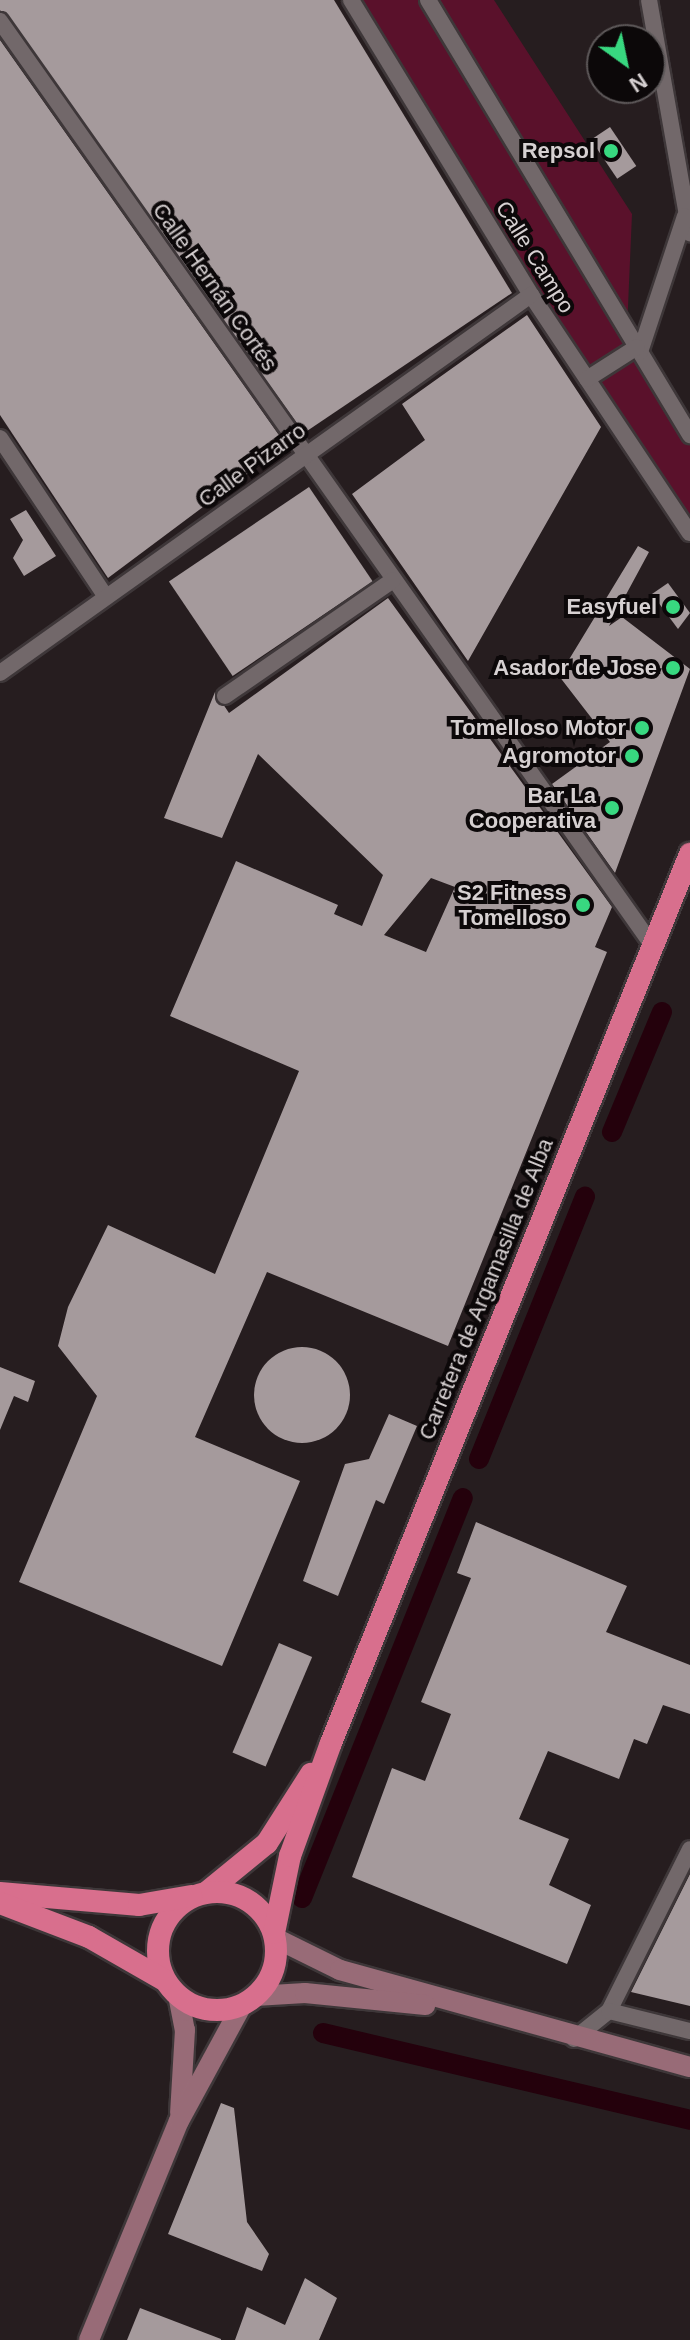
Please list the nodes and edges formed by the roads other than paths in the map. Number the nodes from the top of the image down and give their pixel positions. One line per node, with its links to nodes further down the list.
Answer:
1 (351, 0): 7 (street, Calle Campo)
2 (428, 0): 8 (street, Calle Campo)
3 (649, 0): 5 (street)
4 (0, 21): 12 (street, Calle Hernán Cortés)
5 (686, 211): 6 (street); 8 (street)
6 (690, 233)
7 (531, 295): 9 (street, Calle Campo); 12 (street, Calle Pizarro)
8 (638, 350): 9 (street); 10 (street, Calle Campo)
9 (587, 379): 13 (street, Calle Campo)
10 (690, 435)
11 (0, 438): 15 (street)
12 (306, 454): 14 (street, Calle Hernán Cortés); 15 (street, Calle Pizarro)
13 (690, 533)
14 (393, 580): 17 (street); 19 (street, Calle Hernán Cortés)
15 (106, 597): 16 (street, Calle Pizarro)
16 (0, 673)
17 (225, 696)
18 (690, 854): 19 (highway, Carretera de Argamasilla de Alba)
19 (653, 946): 20 (highway, Carretera de Argamasilla de Alba)
20 (331, 1743): 23 (highway); 25 (highway)
21 (690, 1849): 29 (street)
22 (0, 1893): 23 (highway)
23 (202, 1894): 25 (highway); 26 (highway)
24 (0, 1903): 26 (highway)
25 (274, 1936): 27 (highway); 28 (main road)
26 (172, 1989): 27 (highway); 33 (main road)
27 (248, 2000): 28 (main road); 33 (main road)
28 (472, 2011): 31 (main road)
29 (609, 2011): 30 (street); 31 (street)
30 (690, 2031)
31 (574, 2039): 32 (main road)
32 (690, 2067)
33 (179, 2121): 34 (main road)
34 (89, 2340)

